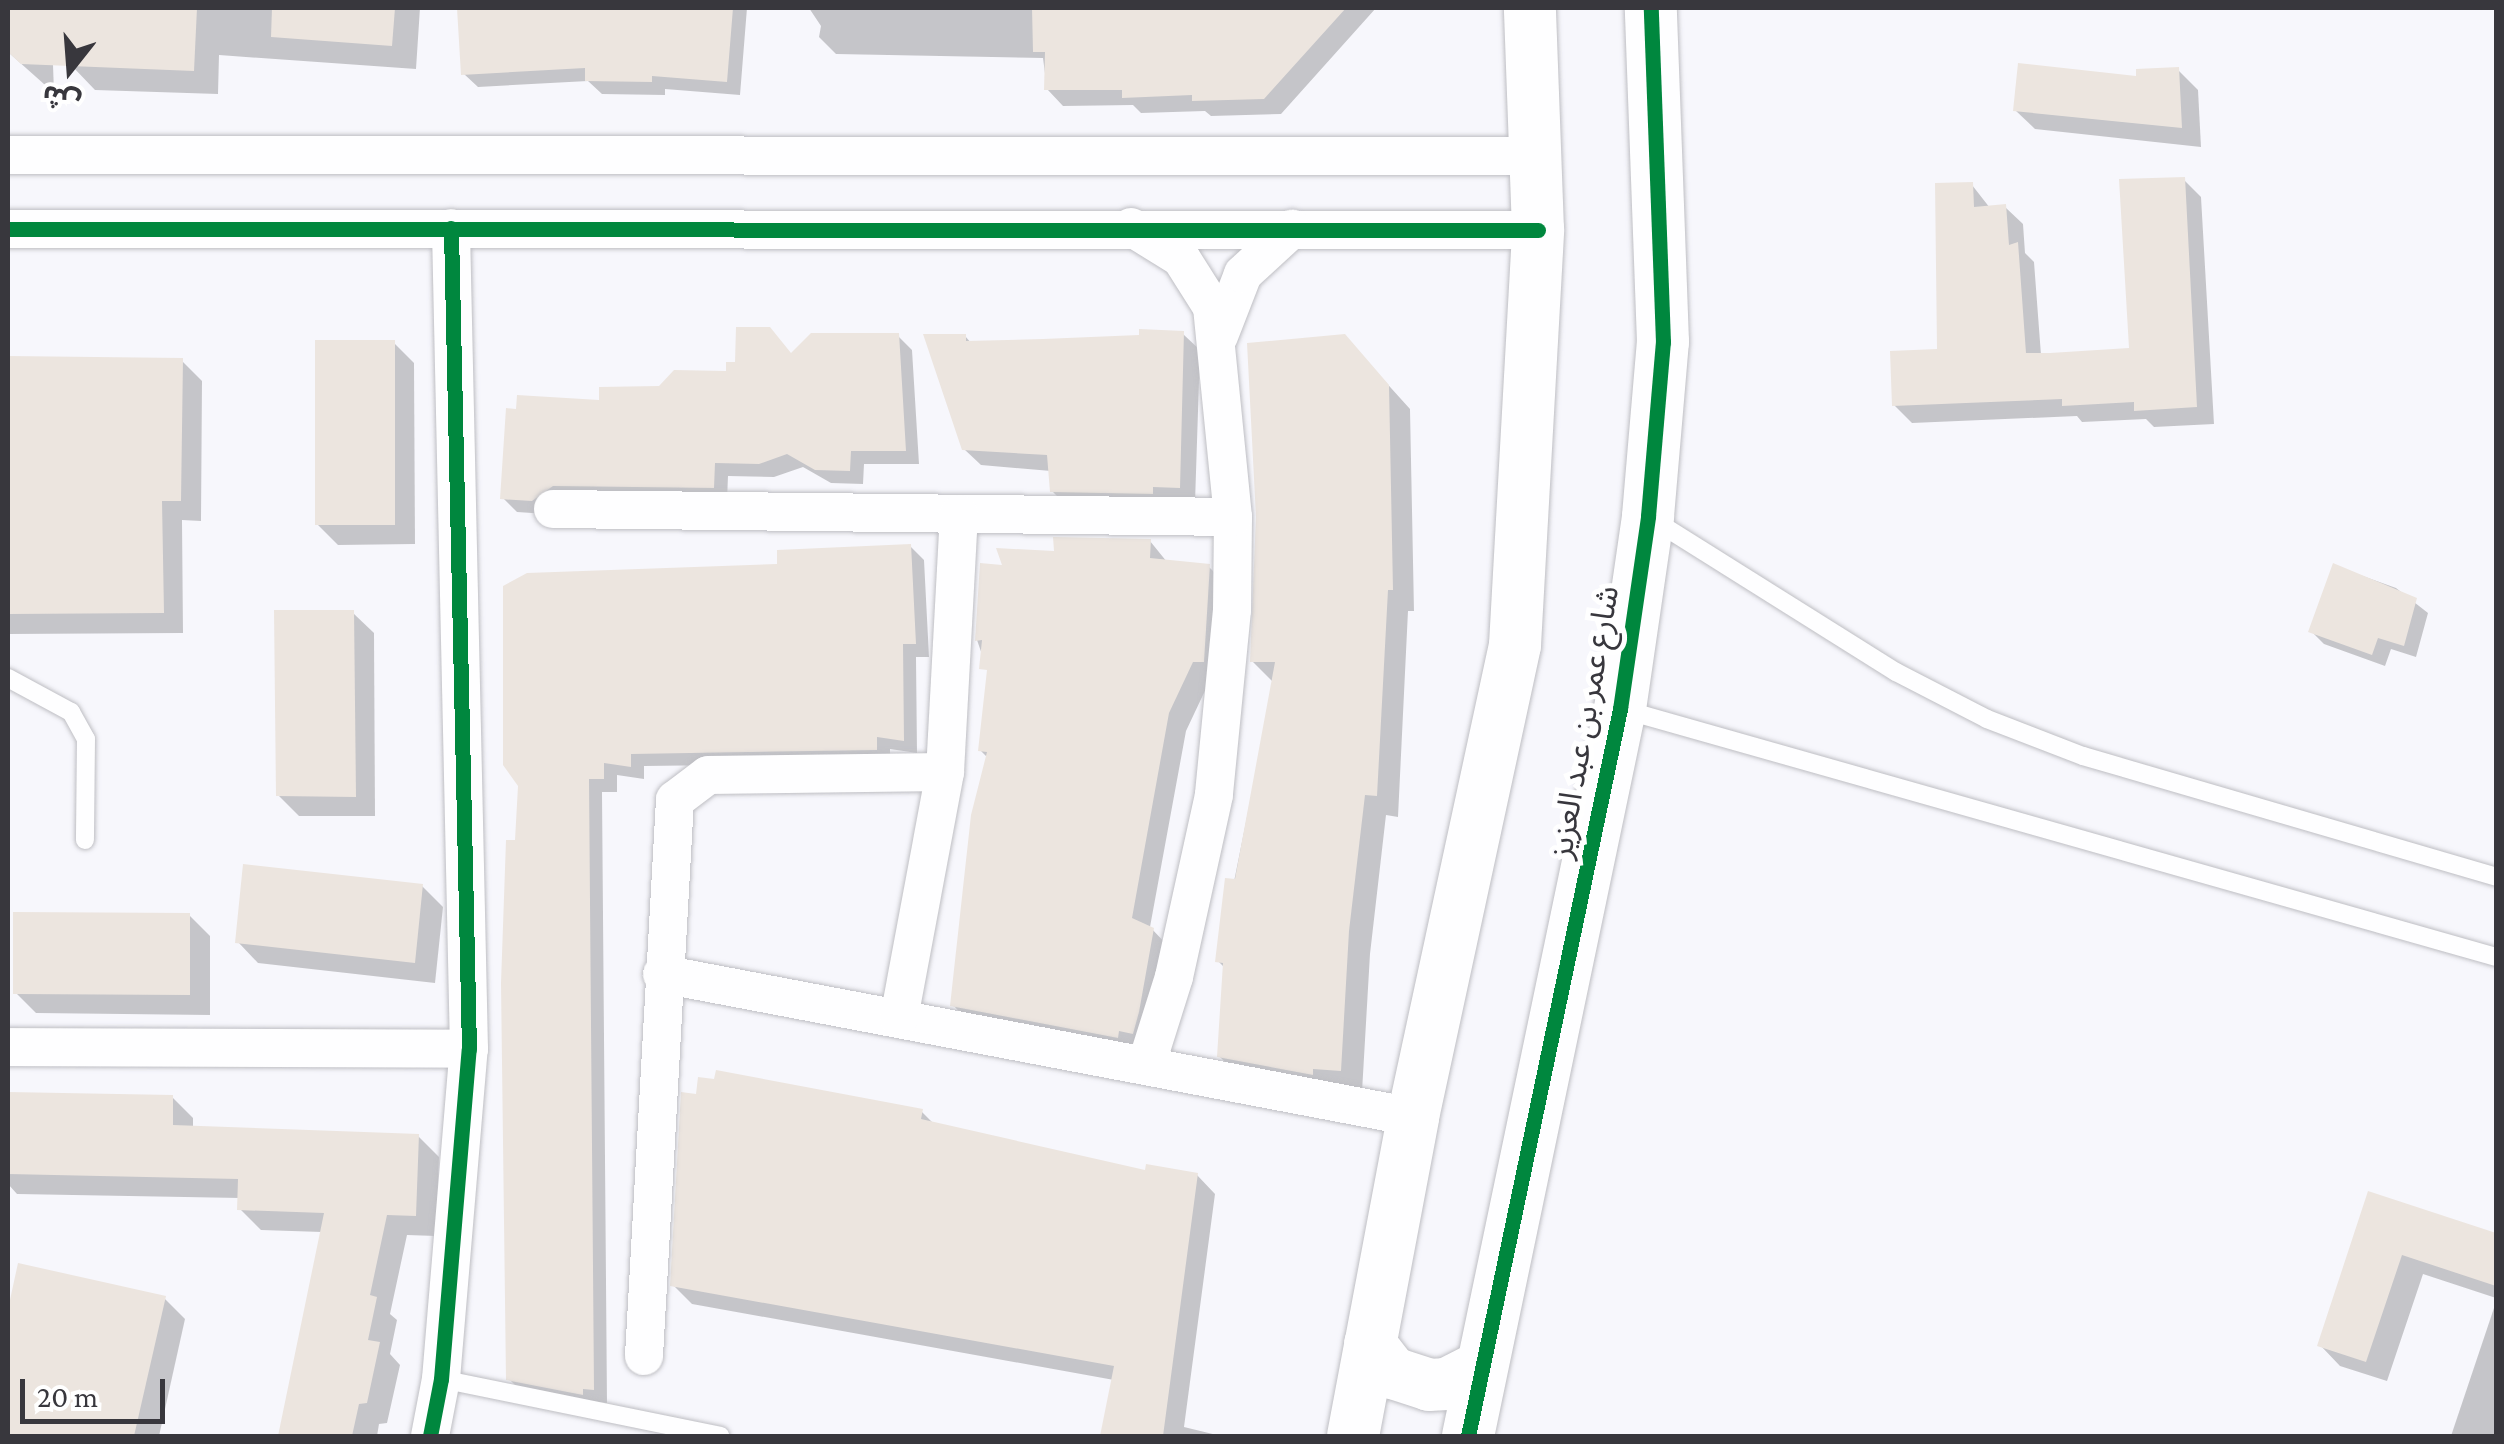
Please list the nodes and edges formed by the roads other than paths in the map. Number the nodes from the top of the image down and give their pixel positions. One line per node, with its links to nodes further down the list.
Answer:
1 (1530, 8): 4 (street)
2 (1652, 8): 14 (street, شارع عمر بن عبد العزيز)
3 (8, 156): 4 (street)
4 (1538, 156): 9 (street)
5 (1131, 226): 6 (street); 8 (street); 10 (street)
6 (451, 228): 7 (street); 24 (street)
7 (8, 229)
8 (1292, 229): 9 (street); 10 (street)
9 (1538, 230): 26 (street)
10 (1218, 336): 13 (street)
11 (553, 509): 12 (street)
12 (959, 514): 13 (street); 17 (street)
13 (1232, 516): 25 (street)
14 (1648, 516): 16 (street, شارع عمر بن عبد العزيز); 19 (lane)
15 (8, 678): 18 (lane)
16 (1620, 709): 20 (lane); 29 (street, شارع عمر بن عبد العزيز)
17 (945, 772): 21 (street); 22 (street)
18 (85, 840)
19 (2496, 877)
20 (2496, 957)
21 (662, 974): 22 (street); 28 (street)
22 (899, 1018): 25 (street)
23 (8, 1047): 24 (street)
24 (469, 1049): 30 (street)
25 (1146, 1066): 26 (street)
26 (1412, 1117): 27 (street)
27 (1370, 1344): 29 (street); 33 (street)
28 (644, 1356)
29 (1480, 1367): 34 (street, شارع عمر بن عبد العزيز)
30 (441, 1380): 31 (street); 32 (lane)
31 (430, 1436)
32 (720, 1436)
33 (1353, 1436)
34 (1468, 1436)

